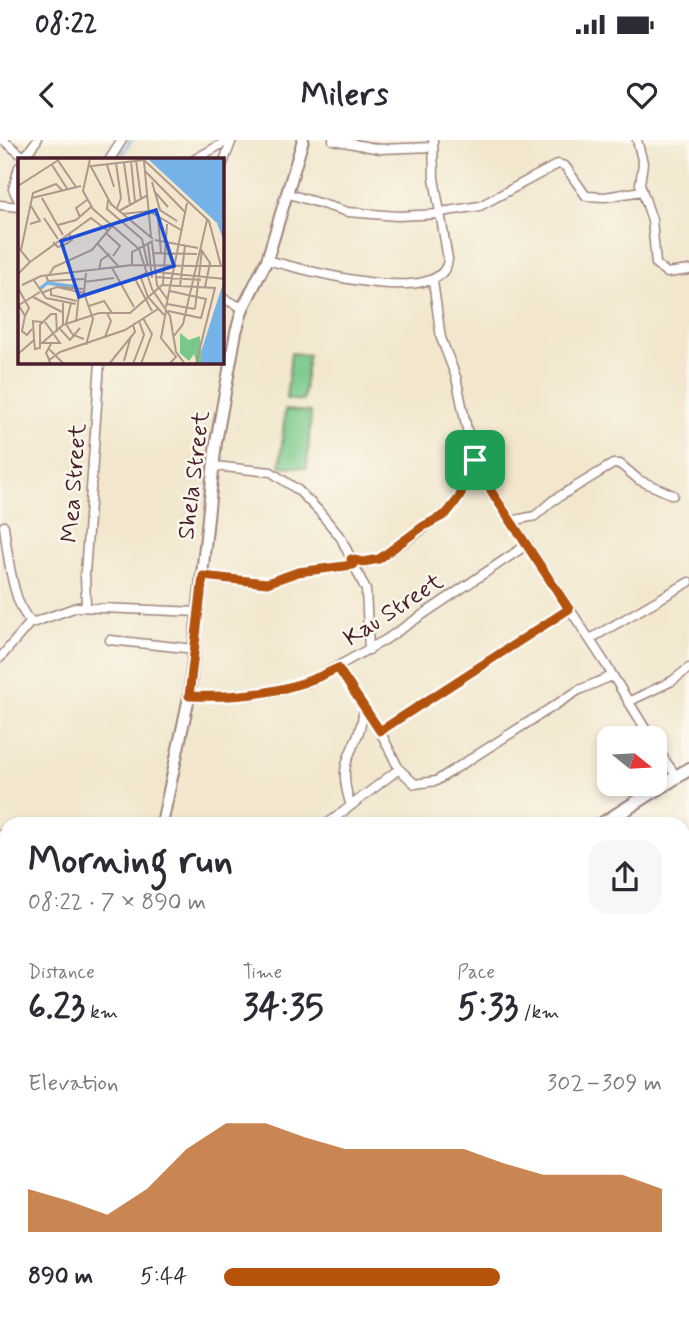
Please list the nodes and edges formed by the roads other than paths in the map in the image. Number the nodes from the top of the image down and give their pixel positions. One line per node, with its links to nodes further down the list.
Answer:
1 (3, 140): 9 (street)
2 (37, 140): 9 (street)
3 (122, 140): 10 (street)
4 (231, 140): 11 (street); 12 (street)
5 (303, 140): 15 (main road, Shela Street)
6 (333, 140): 8 (street)
7 (638, 140): 14 (street)
8 (433, 144): 19 (street)
9 (24, 158)
10 (111, 158)
11 (197, 158)
12 (224, 160)
13 (18, 171): 16 (street)
14 (642, 191): 19 (street); 21 (street)
15 (289, 194): 19 (street); 20 (main road, Shela Street)
16 (18, 199)
17 (0, 205): 18 (street)
18 (18, 207)
19 (441, 213): 22 (street)
20 (267, 260): 22 (street); 24 (main road, Shela Street)
21 (689, 270)
22 (433, 281): 26 (street)
23 (224, 299): 24 (street)
24 (243, 308): 27 (main road, Shela Street)
25 (100, 364): 35 (street, Mea Street)
26 (475, 460): 29 (street); 32 (street)
27 (214, 466): 32 (street); 33 (main road, Shela Street)
28 (673, 495): 29 (street)
29 (511, 521): 31 (street)
30 (5, 526): 38 (street)
31 (528, 544): 36 (street); 42 (street, Kau Street)
32 (352, 562): 33 (street); 42 (street)
33 (203, 576): 37 (main road, Shela Street)
34 (689, 582): 40 (street)
35 (86, 606): 37 (street); 38 (street)
36 (569, 609): 40 (street); 51 (street)
37 (199, 612): 41 (main road, Shela Street)
38 (32, 622): 43 (street)
39 (110, 639): 41 (street)
40 (590, 639): 46 (street)
41 (195, 649): 47 (main road, Shela Street)
42 (369, 650): 44 (street, Kau Street)
43 (0, 658)
44 (338, 668): 47 (street, Kau Street); 49 (street)
45 (689, 668): 48 (street)
46 (612, 676): 48 (street); 53 (street)
47 (189, 696): 57 (main road, Shela Street)
48 (628, 702): 50 (street)
49 (363, 707): 51 (street); 56 (street)
50 (643, 726)
51 (380, 731): 53 (street)
52 (667, 763): 55 (street)
53 (399, 769): 56 (street)
54 (689, 769): 55 (highway)
55 (677, 777): 59 (highway)
56 (351, 806): 58 (street)
57 (163, 817)
58 (336, 817)
59 (612, 817)

